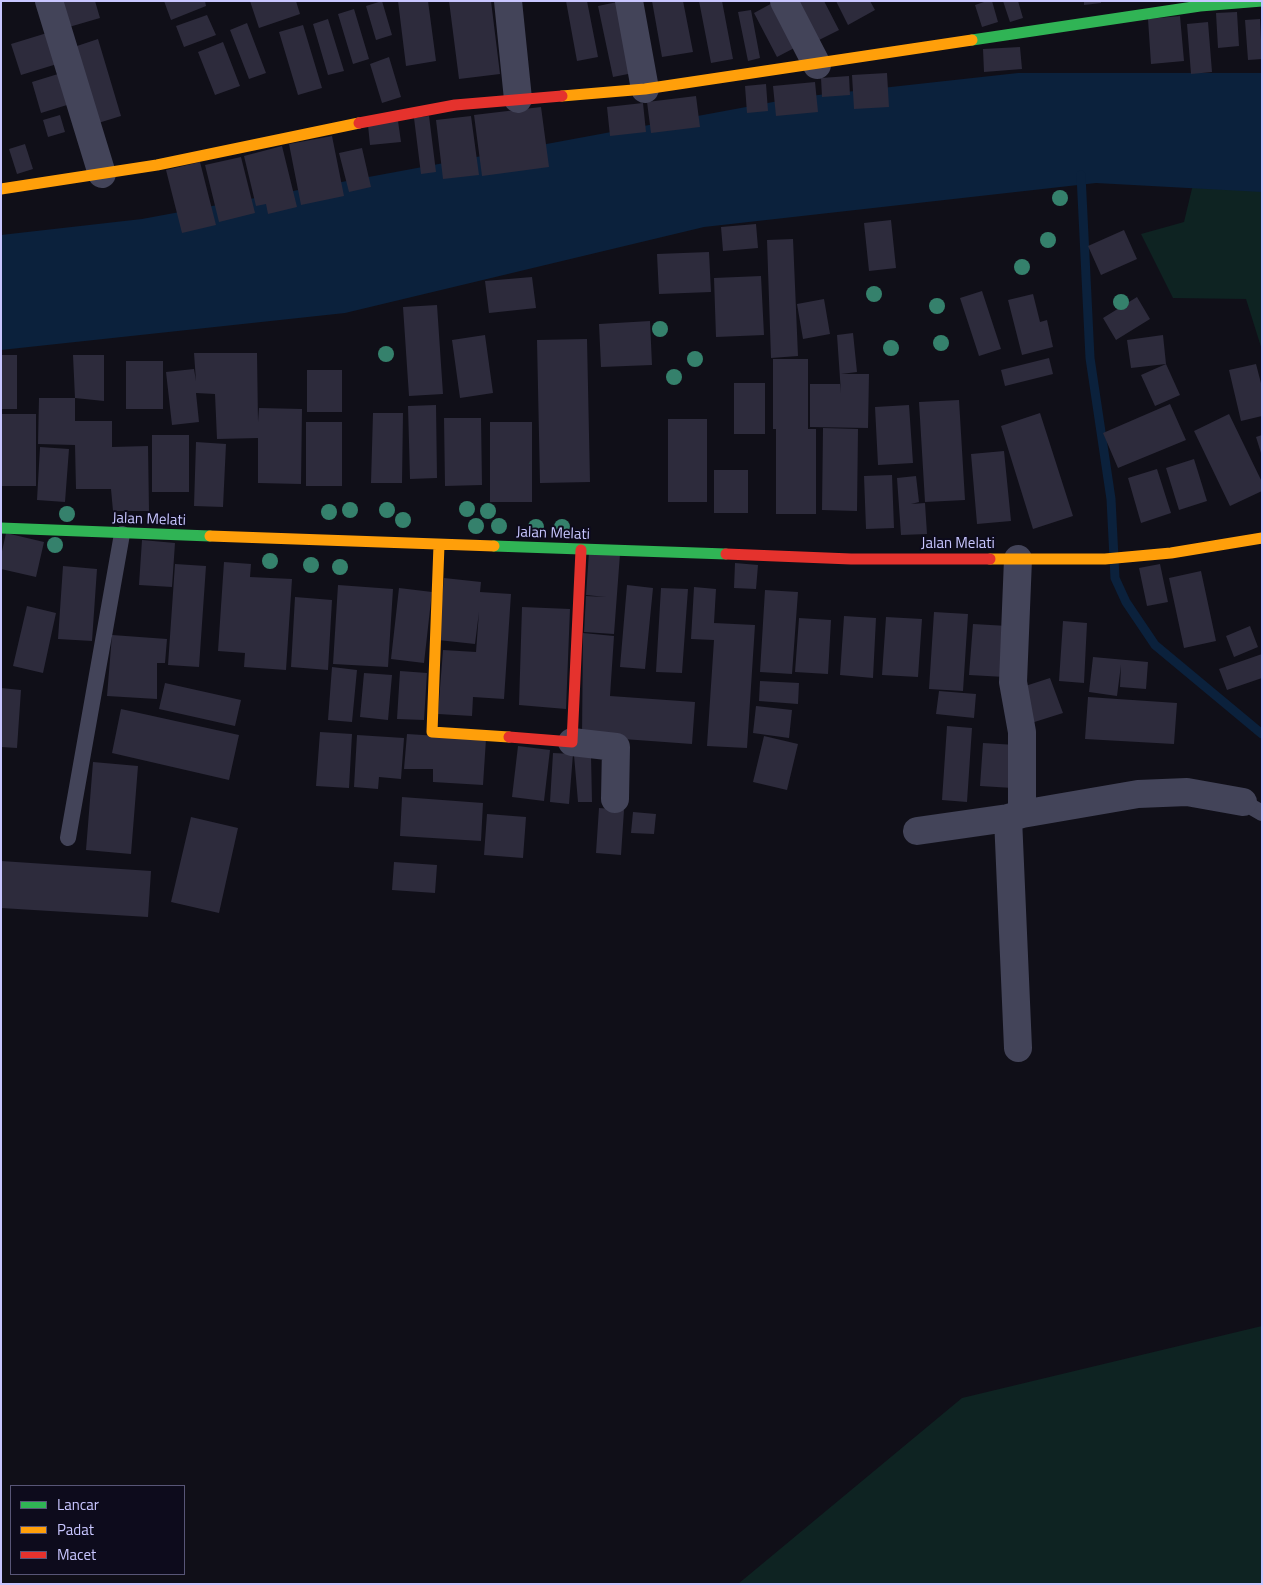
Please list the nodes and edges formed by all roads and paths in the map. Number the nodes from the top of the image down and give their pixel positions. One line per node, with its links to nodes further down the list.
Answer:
1 (49, 1): 10 (street)
2 (508, 1): 9 (street)
3 (629, 1): 8 (street)
4 (784, 1): 7 (street)
5 (1262, 2): 6 (street)
6 (1200, 4): 7 (street)
7 (817, 64): 8 (street)
8 (645, 89): 9 (street)
9 (518, 99): 10 (street)
10 (102, 174): 11 (street)
11 (1, 189)
12 (1, 528): 13 (street, Jalan Melati)
13 (122, 534): 15 (street, Jalan Melati); 23 (lane)
14 (1262, 538): 17 (street, Jalan Melati)
15 (439, 545): 16 (street, Jalan Melati); 18 (street)
16 (581, 550): 17 (street, Jalan Melati); 18 (street)
17 (1018, 559): 21 (street)
18 (572, 742): 19 (street)
19 (615, 798)
20 (1252, 807): 21 (street)
21 (1015, 816): 22 (street); 24 (street)
22 (917, 831)
23 (68, 838)
24 (1018, 1048)

